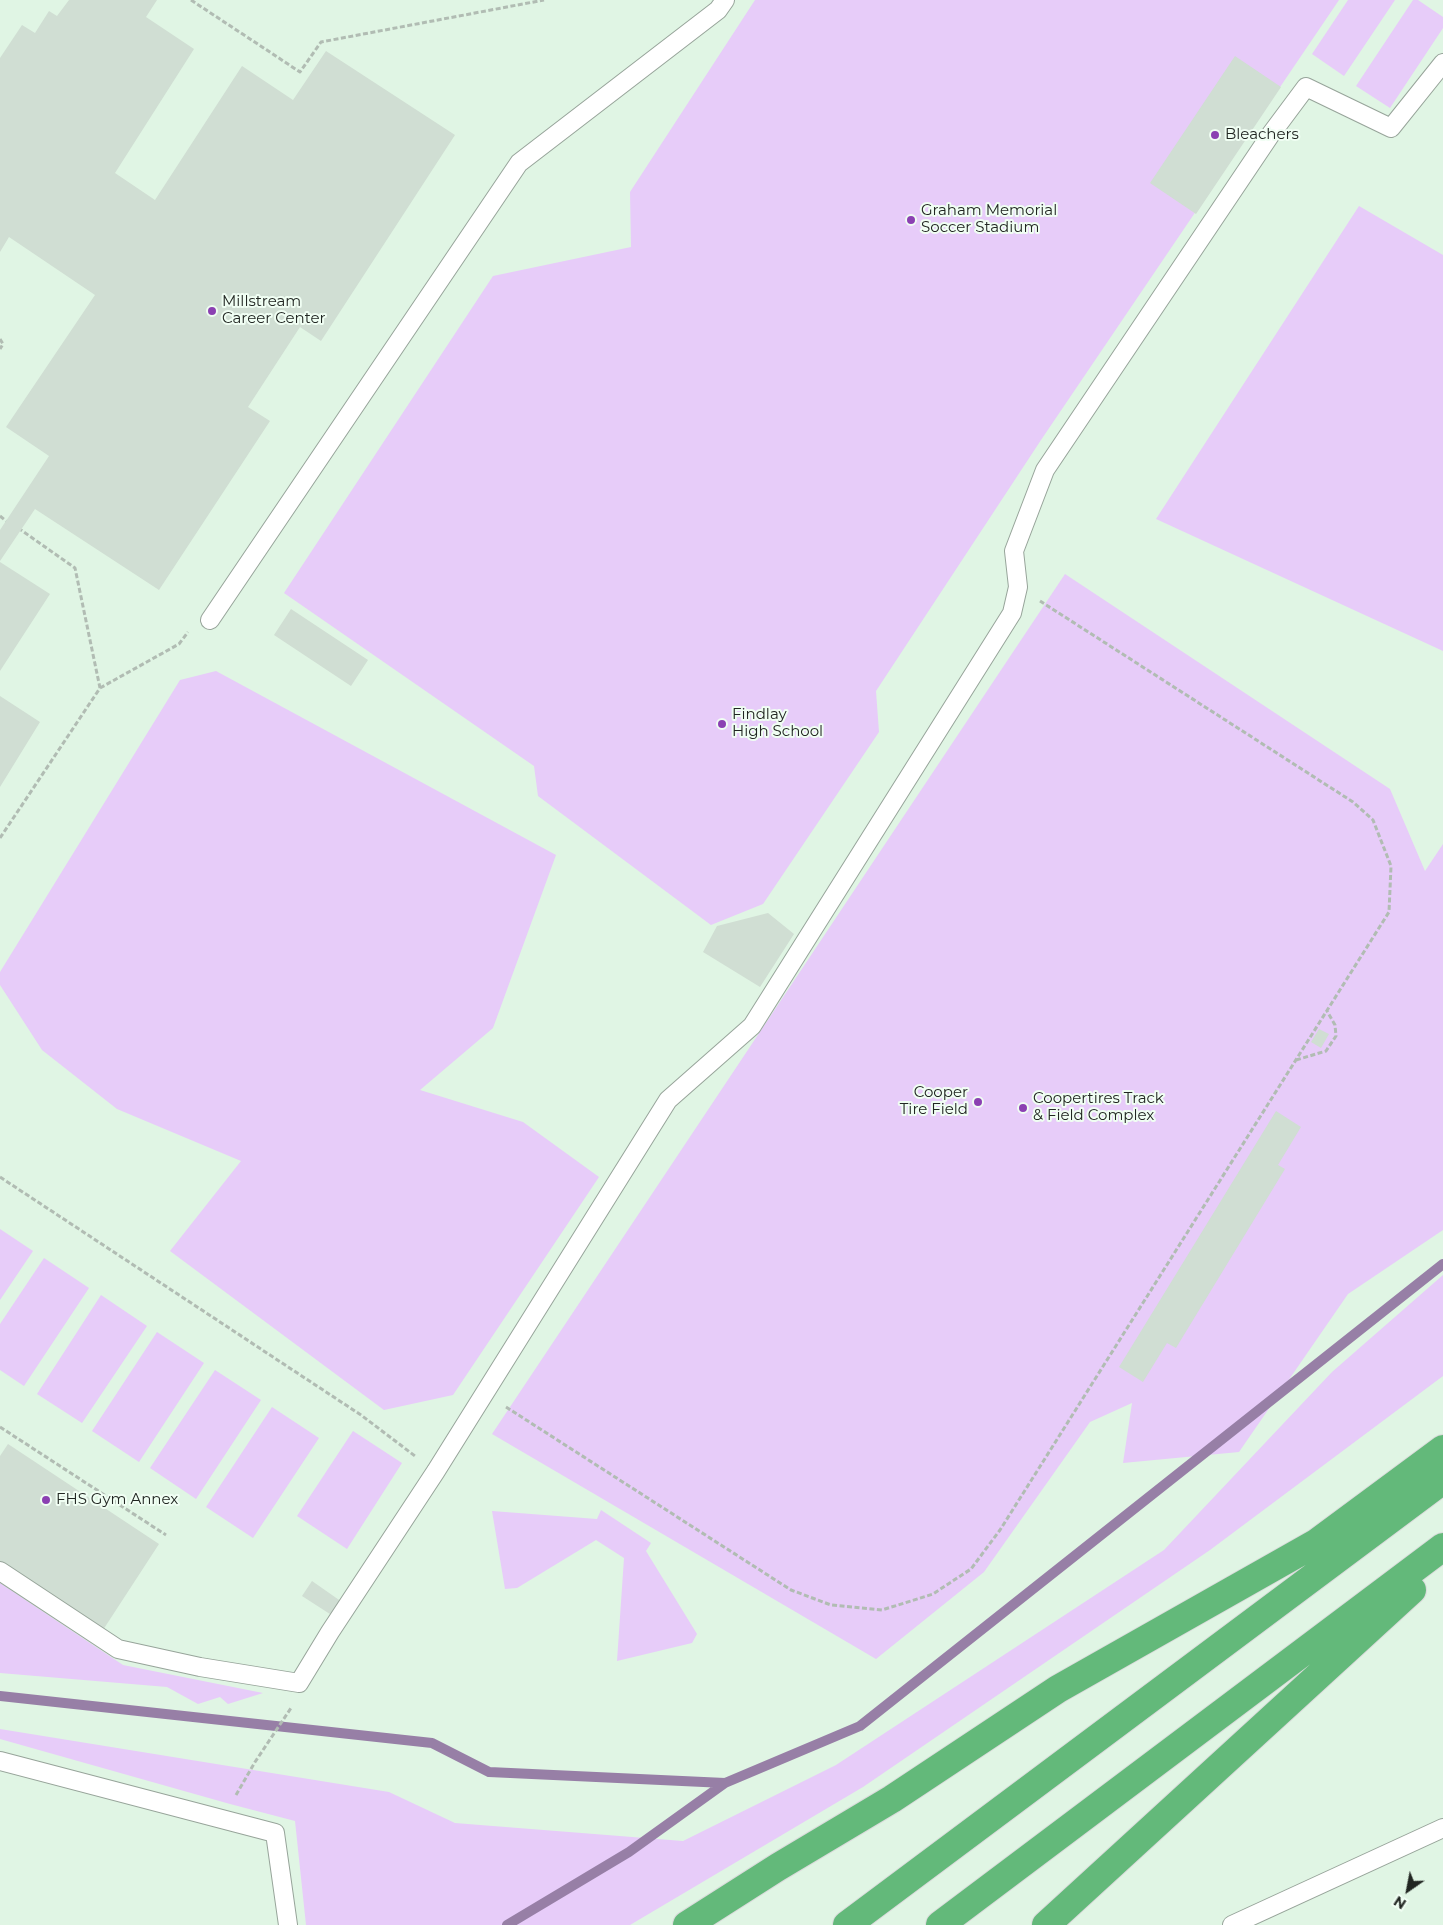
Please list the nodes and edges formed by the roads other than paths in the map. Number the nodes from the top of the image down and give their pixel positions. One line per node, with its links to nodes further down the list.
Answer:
1 (725, 0): 3 (lane)
2 (1443, 63): 8 (lane)
3 (210, 620)
4 (1443, 1449): 12 (highway)
5 (1443, 1480): 13 (highway)
6 (1443, 1547): 14 (highway)
7 (1443, 1562): 15 (highway)
8 (0, 1571)
9 (0, 1760): 11 (lane)
10 (1443, 1828): 16 (lane)
11 (288, 1925)
12 (687, 1925)
13 (846, 1925)
14 (940, 1925)
15 (1046, 1925)
16 (1232, 1925)

